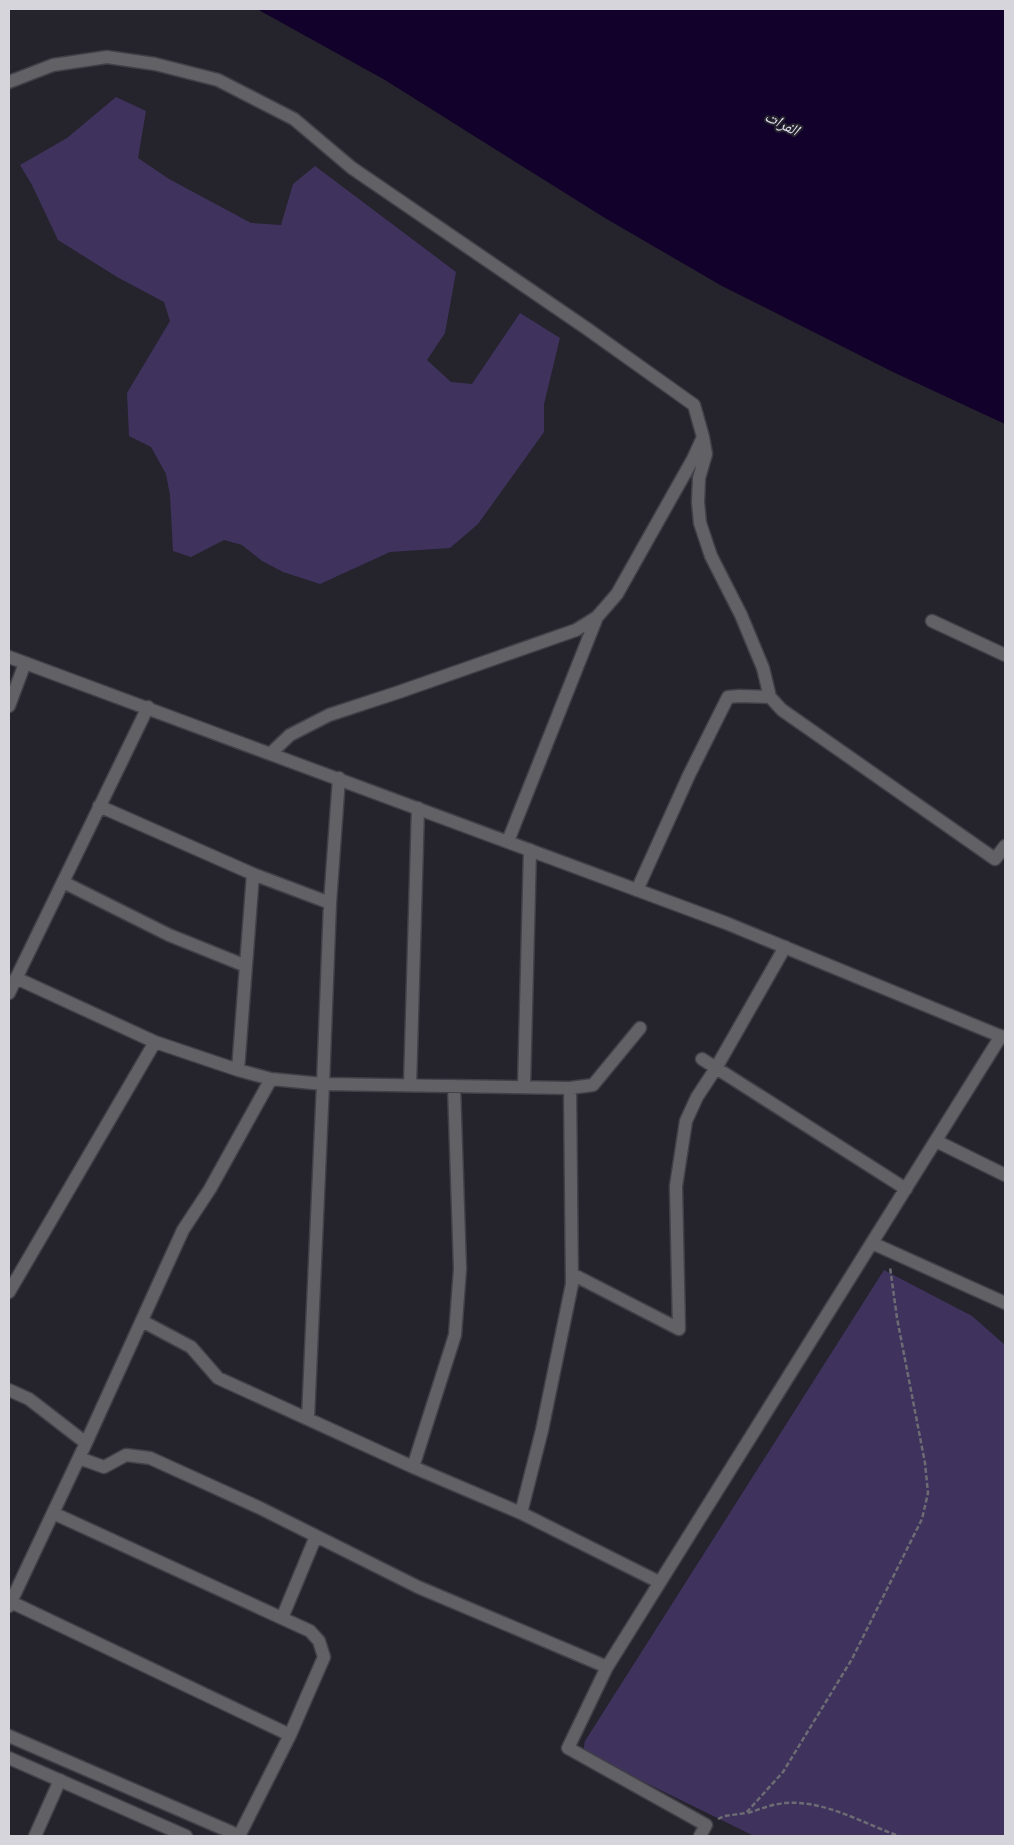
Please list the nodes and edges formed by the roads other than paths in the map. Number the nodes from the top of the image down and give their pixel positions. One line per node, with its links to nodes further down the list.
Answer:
1 (9, 82): 2 (street)
2 (702, 438): 3 (street); 8 (street)
3 (597, 617): 11 (street); 15 (street)
4 (932, 621): 5 (street)
5 (1005, 655)
6 (9, 657): 7 (street)
7 (25, 663): 9 (street); 10 (street)
8 (770, 698): 18 (street); 22 (street)
9 (9, 706)
10 (148, 707): 11 (street); 13 (street)
11 (271, 753): 12 (street)
12 (339, 778): 14 (street); 23 (street)
13 (99, 806): 20 (street); 21 (street)
14 (418, 808): 15 (street); 36 (street)
15 (508, 842): 17 (street)
16 (1005, 846): 18 (street)
17 (530, 850): 22 (street); 38 (street)
18 (995, 859): 19 (street)
19 (1005, 868)
20 (253, 874): 23 (street); 25 (street)
21 (63, 882): 25 (street); 26 (street)
22 (637, 890): 24 (street)
23 (330, 903): 35 (street)
24 (785, 947): 29 (street); 32 (street)
25 (246, 966): 33 (street)
26 (16, 978): 27 (street); 30 (street)
27 (9, 993)
28 (640, 1028): 39 (street)
29 (1003, 1037): 40 (street)
30 (155, 1042): 33 (street); 45 (street)
31 (702, 1059): 32 (street)
32 (716, 1068): 42 (street); 44 (street)
33 (238, 1070): 34 (street)
34 (271, 1078): 35 (street); 47 (street)
35 (324, 1084): 36 (street); 49 (street)
36 (410, 1085): 37 (street)
37 (454, 1086): 38 (street); 52 (street)
38 (524, 1087): 39 (street)
39 (570, 1088): 44 (street)
40 (936, 1141): 41 (street); 42 (street)
41 (1005, 1175)
42 (906, 1189): 43 (street)
43 (872, 1244): 46 (street); 56 (street)
44 (572, 1274): 54 (street)
45 (9, 1292)
46 (1005, 1303)
47 (142, 1321): 49 (street); 50 (street)
48 (9, 1390): 50 (street)
49 (308, 1418): 52 (street)
50 (86, 1443): 51 (street)
51 (79, 1458): 53 (street); 55 (street)
52 (413, 1467): 54 (street)
53 (53, 1513): 57 (street); 58 (street)
54 (521, 1513): 56 (street)
55 (316, 1536): 58 (street); 59 (street)
56 (660, 1582): 59 (street)
57 (10, 1604): 60 (street)
58 (282, 1618): 60 (street)
59 (607, 1667): 69 (street)
60 (290, 1735): 68 (street)
61 (9, 1736): 62 (street)
62 (30, 1745): 64 (street); 68 (street)
63 (9, 1758): 64 (street)
64 (22, 1764): 65 (street)
65 (60, 1780): 66 (street); 67 (street)
66 (178, 1835)
67 (35, 1836)
68 (240, 1836)
69 (700, 1836)

